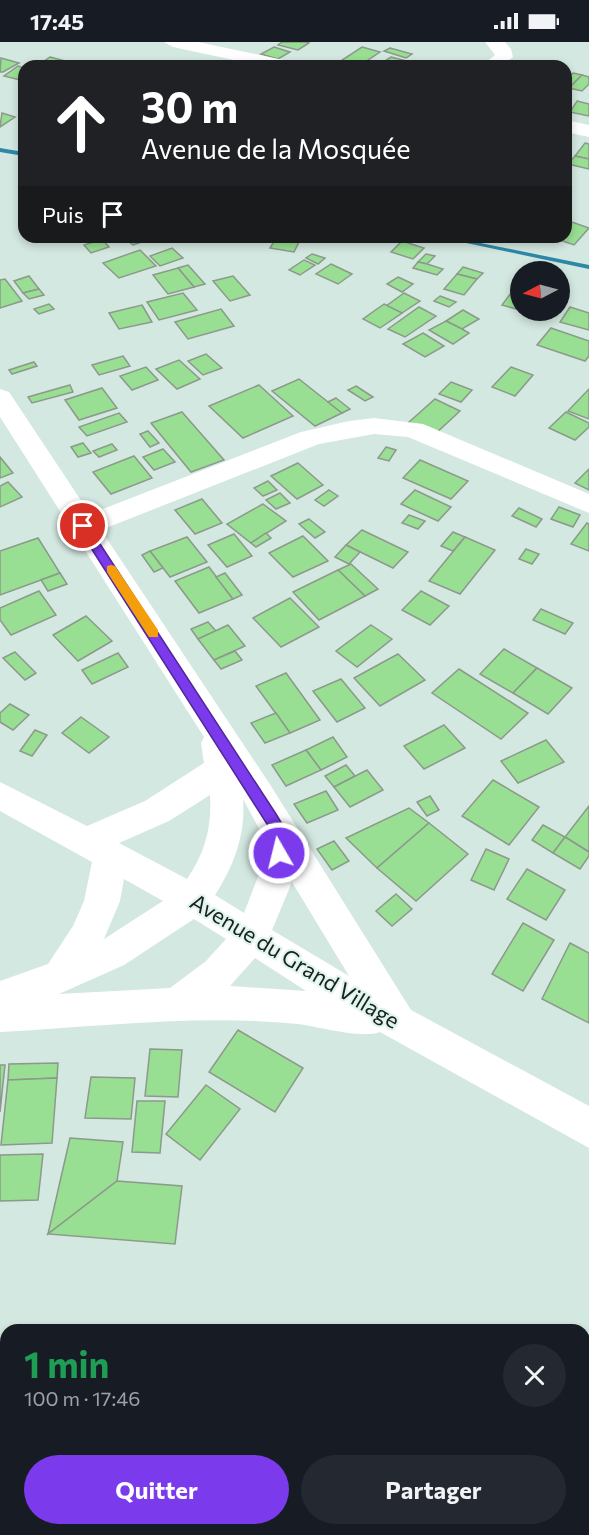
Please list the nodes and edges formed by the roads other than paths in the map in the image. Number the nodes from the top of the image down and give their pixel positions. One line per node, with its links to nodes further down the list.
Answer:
1 (173, 42): 3 (street)
2 (494, 42): 4 (street)
3 (259, 60)
4 (499, 60)
5 (572, 127): 6 (street)
6 (589, 131)
7 (0, 397): 9 (street)
8 (589, 504): 9 (street)
9 (83, 526): 10 (street)
10 (216, 729): 11 (street); 13 (street)
11 (220, 768): 14 (street); 15 (street)
12 (0, 795): 14 (street, Avenue du Grand Village)
13 (281, 834): 16 (street); 21 (street)
14 (98, 848): 15 (street, Avenue du Grand Village); 17 (street)
15 (192, 899): 16 (street, Avenue du Grand Village); 17 (street)
16 (249, 933): 19 (street); 21 (street, Avenue du Grand Village)
17 (61, 978): 18 (street)
18 (0, 998)
19 (175, 1005): 20 (street); 21 (street)
20 (0, 1015)
21 (399, 1025): 22 (street, Avenue du Grand Village)
22 (589, 1128)

